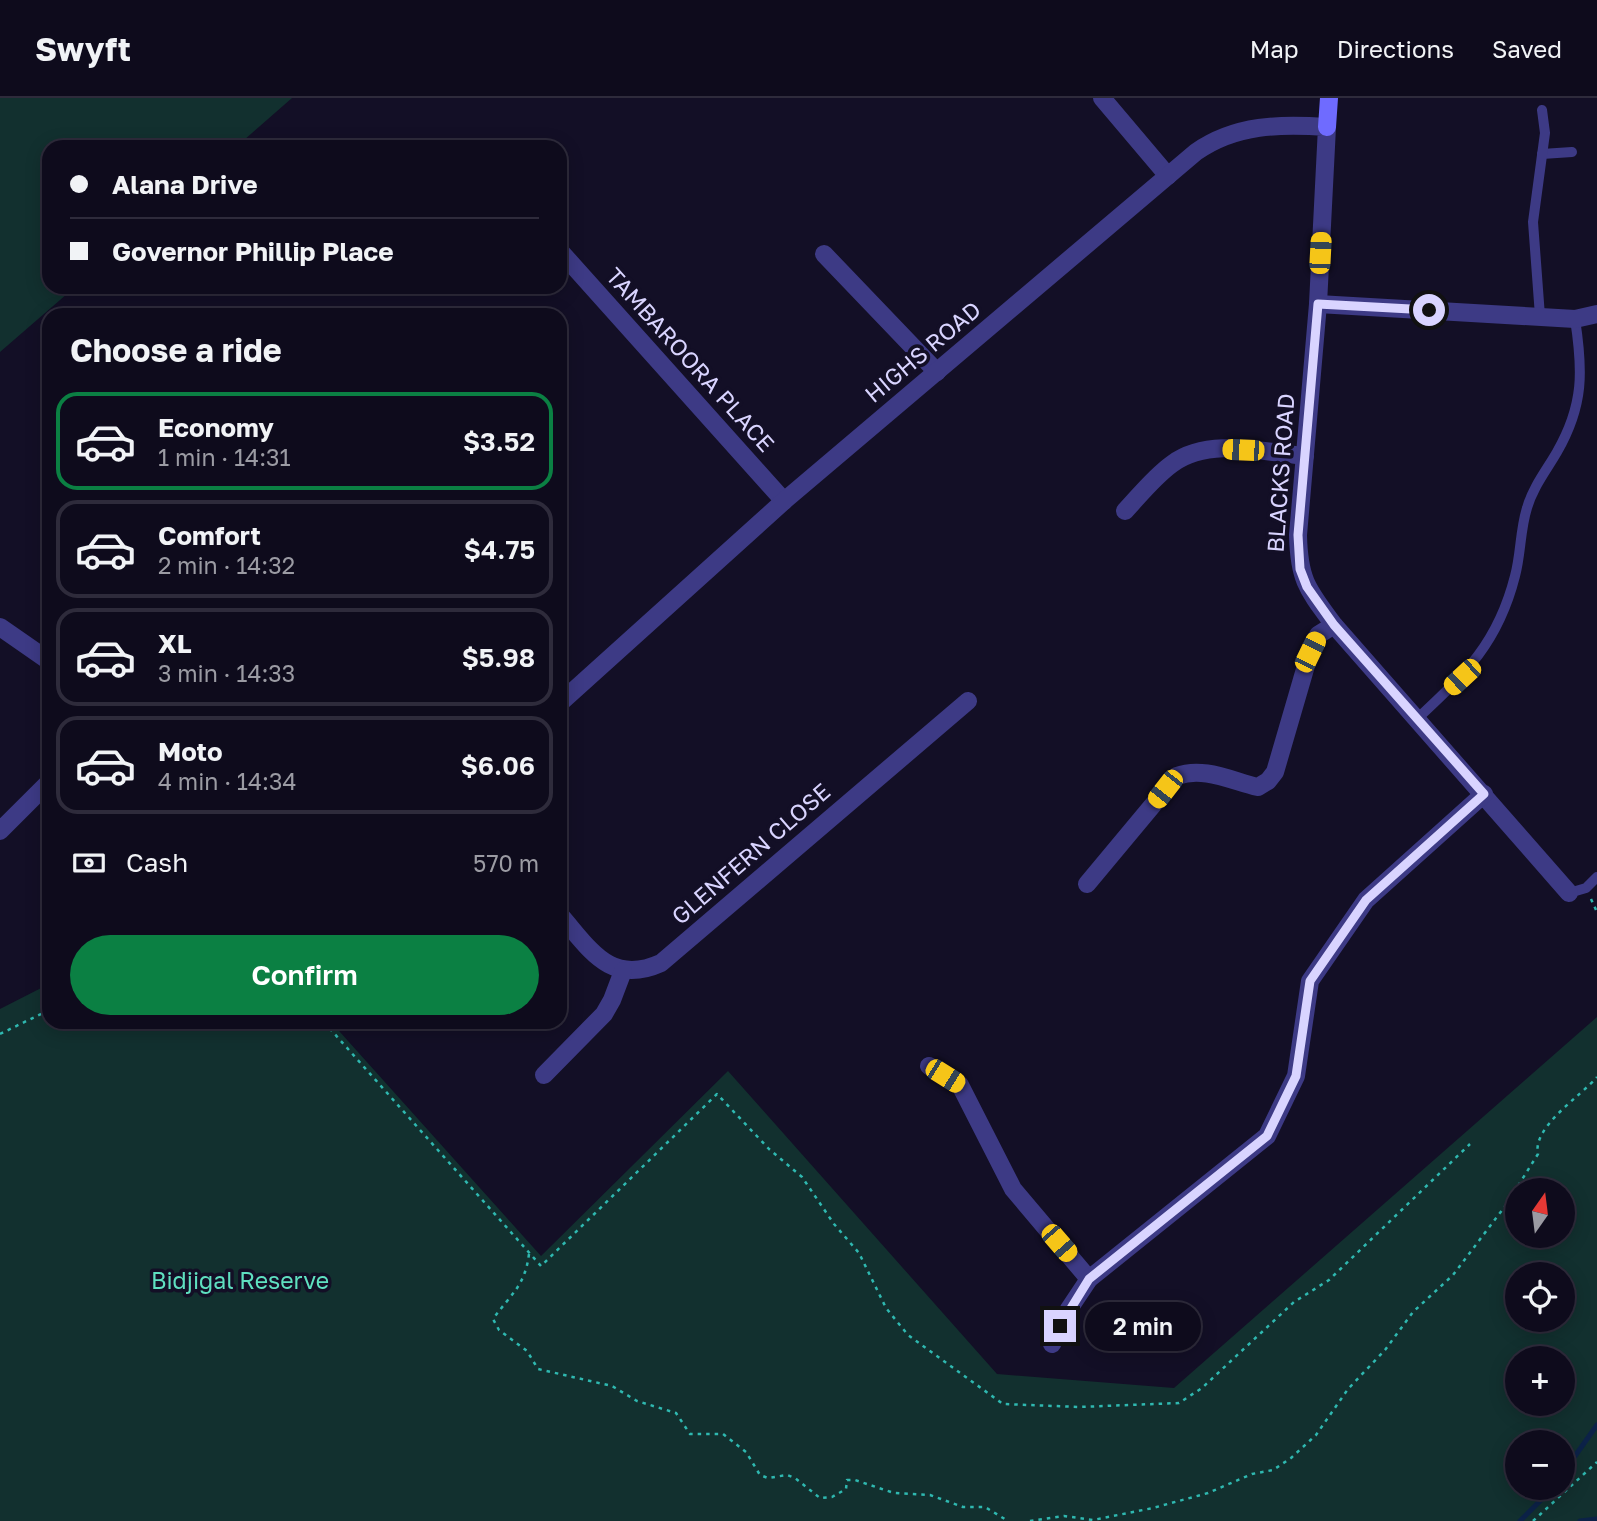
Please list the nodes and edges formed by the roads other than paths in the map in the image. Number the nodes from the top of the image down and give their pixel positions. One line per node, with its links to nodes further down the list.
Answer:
1 (1102, 98): 7 (street)
2 (1329, 98): 4 (street)
3 (1542, 110): 6 (lane)
4 (1326, 127): 7 (street, HIGHS ROAD); 10 (street, BLACKS ROAD)
5 (1572, 152): 6 (lane)
6 (1542, 154): 12 (lane)
7 (1168, 177): 14 (street, HIGHS ROAD)
8 (824, 254): 14 (street)
9 (567, 259): 16 (street, TAMBAROORA PLACE)
10 (1318, 304): 12 (street); 15 (street, BLACKS ROAD)
11 (1597, 314): 13 (street)
12 (1539, 316): 13 (street)
13 (1575, 319): 23 (lane)
14 (937, 372): 16 (street, HIGHS ROAD)
15 (1305, 456): 17 (street); 18 (street, BLACKS ROAD)
16 (784, 501): 21 (street, HIGHS ROAD)
17 (1125, 511)
18 (1334, 625): 23 (street, BLACKS ROAD); 28 (street)
19 (0, 627): 20 (street)
20 (42, 656)
21 (567, 697)
22 (968, 701): 31 (street, GLENFERN CLOSE)
23 (1418, 718): 25 (street, BLACKS ROAD)
24 (42, 789): 26 (street)
25 (1484, 794): 29 (street, BLACKS ROAD); 34 (street)
26 (0, 831)
27 (1597, 877): 29 (lane)
28 (1087, 884)
29 (1569, 892)
30 (567, 923): 31 (street)
31 (622, 971): 33 (street)
32 (929, 1066): 34 (street)
33 (544, 1075)
34 (1089, 1279): 35 (street)
35 (1052, 1344)

